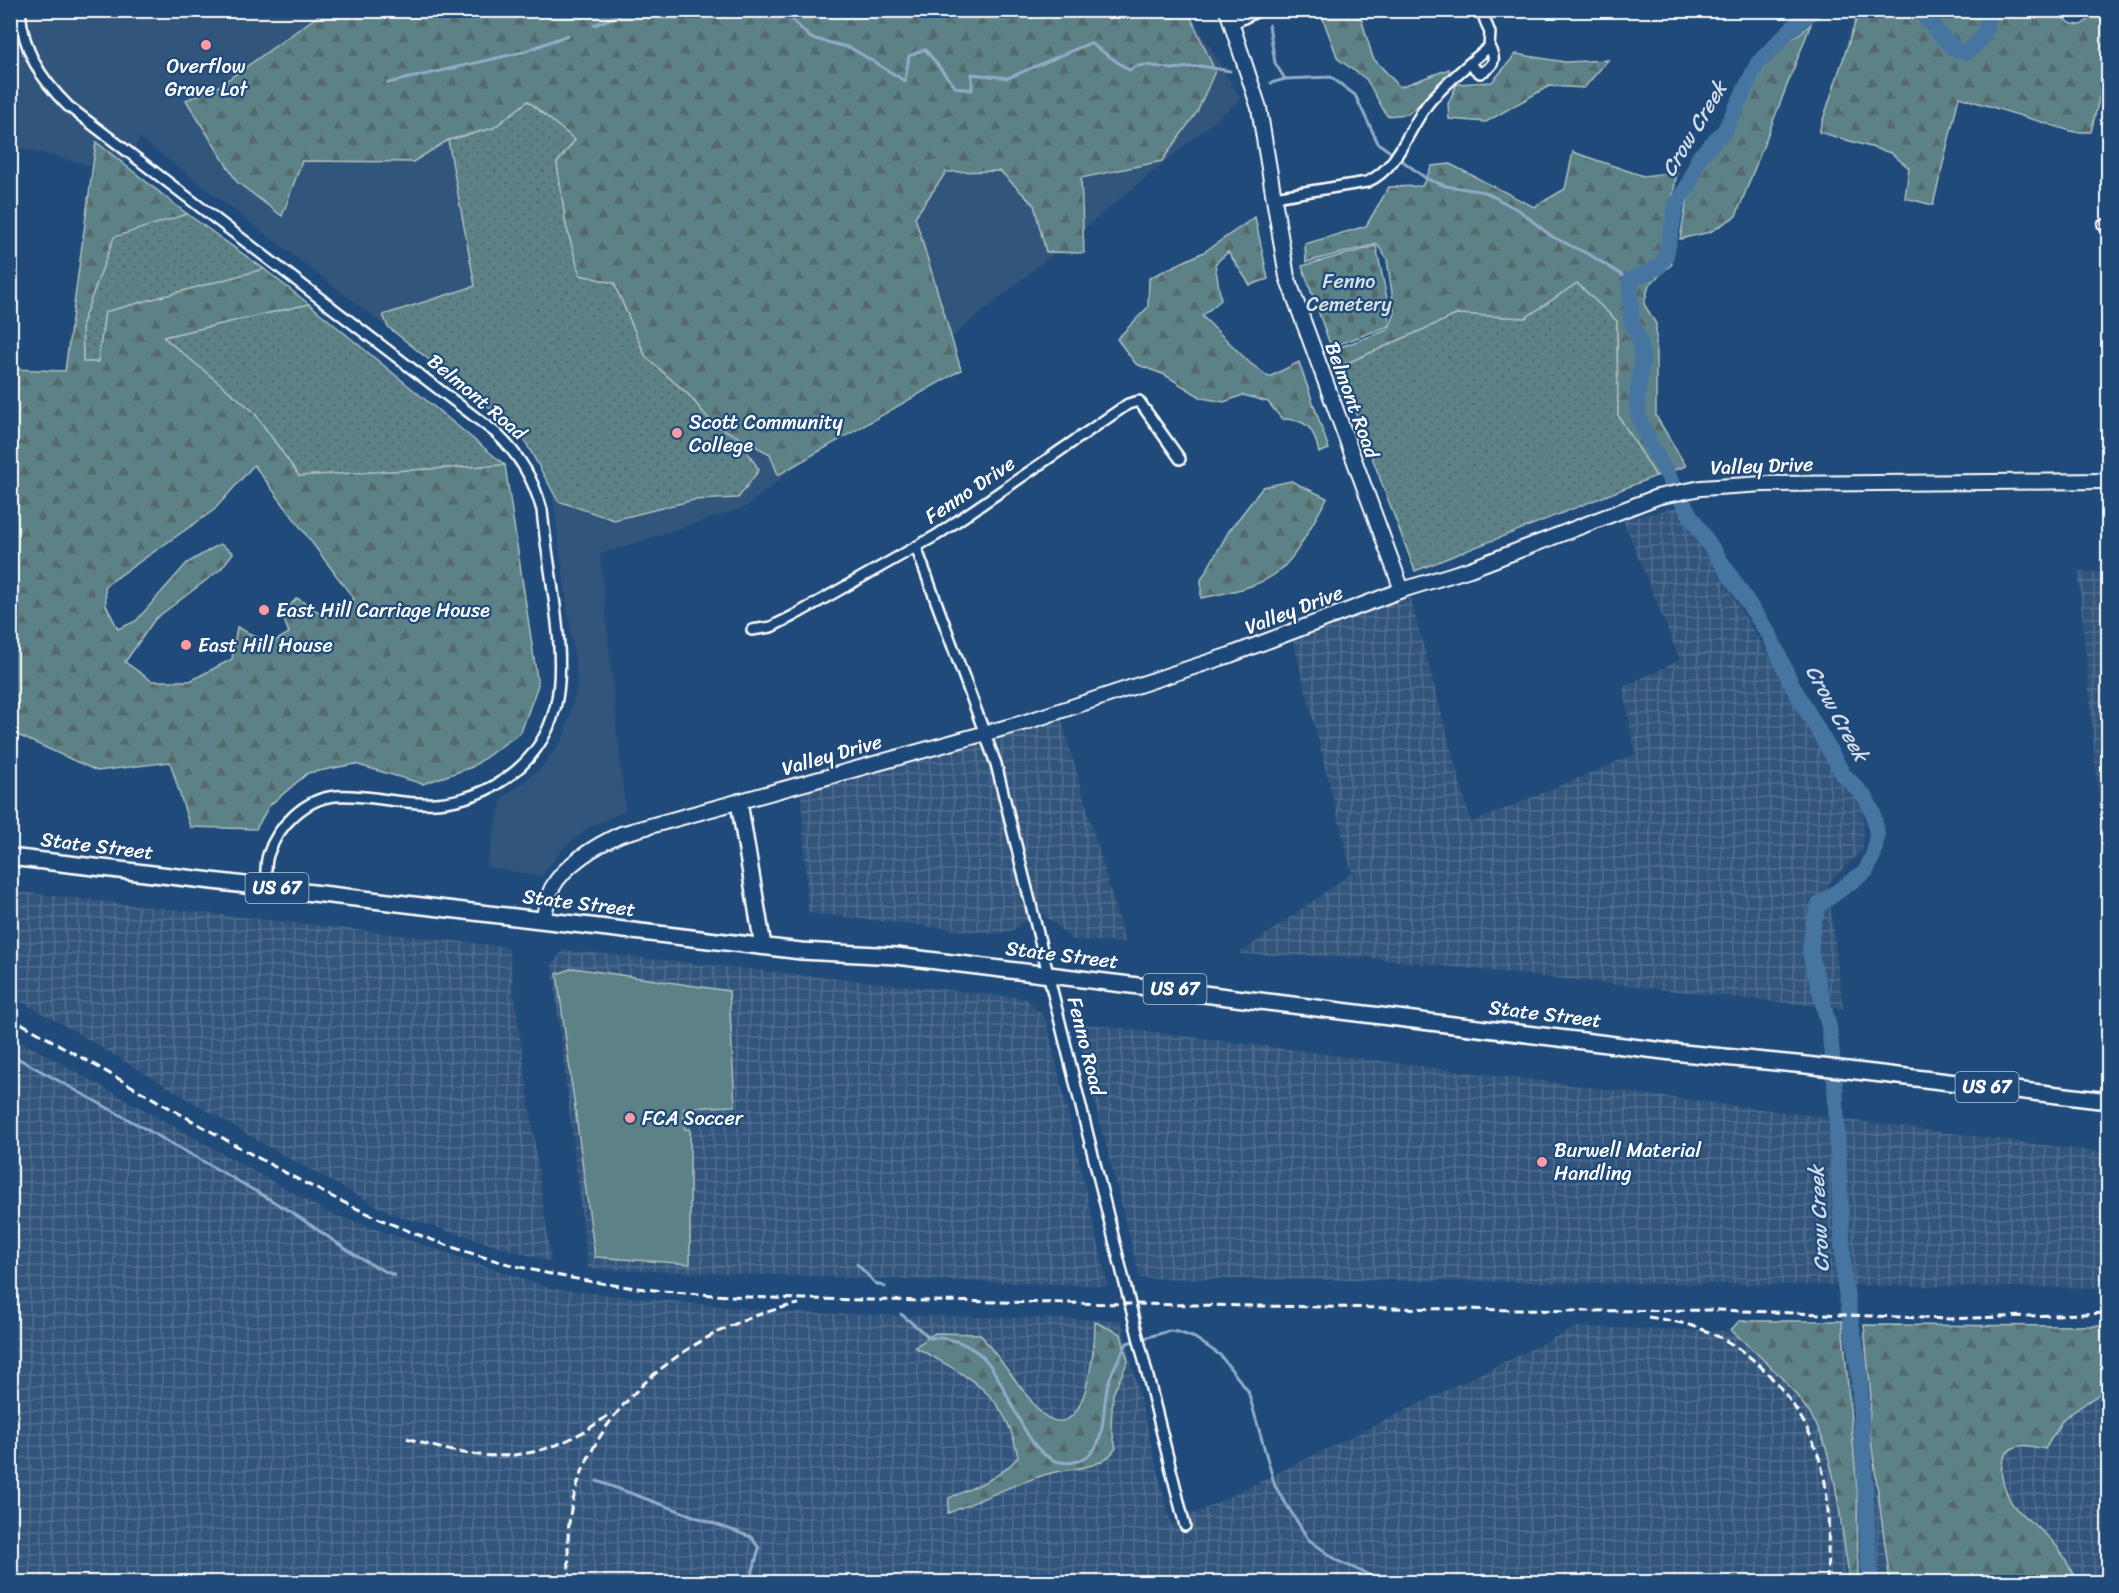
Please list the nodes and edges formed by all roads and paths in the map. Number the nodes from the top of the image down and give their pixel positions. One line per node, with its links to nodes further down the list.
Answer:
1 (20, 10): 17 (street, Belmont Road)
2 (1227, 10): 5 (street, Belmont Road)
3 (1260, 10): 5 (street)
4 (1481, 10): 6 (street)
5 (1232, 24): 8 (street, Belmont Road)
6 (1489, 46): 7 (street); 7 (street)
7 (1469, 64): 8 (street)
8 (1274, 197): 12 (street, Belmont Road)
9 (1180, 459): 11 (street, Fenno Drive)
10 (2109, 481): 12 (street, Valley Drive)
11 (916, 547): 13 (street, Fenno Drive); 14 (street, Fenno Road)
12 (1402, 590): 14 (street, Valley Drive)
13 (752, 630)
14 (985, 732): 15 (street, Valley Drive); 20 (street, Fenno Road)
15 (738, 802): 18 (street, Valley Drive); 19 (main road)
16 (10, 857): 17 (main road, State Street / US 67)
17 (266, 886): 18 (main road, State Street / US 67)
18 (543, 920): 19 (main road, State Street / US 67)
19 (763, 946): 20 (main road, State Street / US 67)
20 (1050, 974): 21 (main road, State Street / US 67); 22 (street, Fenno Road)
21 (2109, 1101)
22 (1185, 1526)

